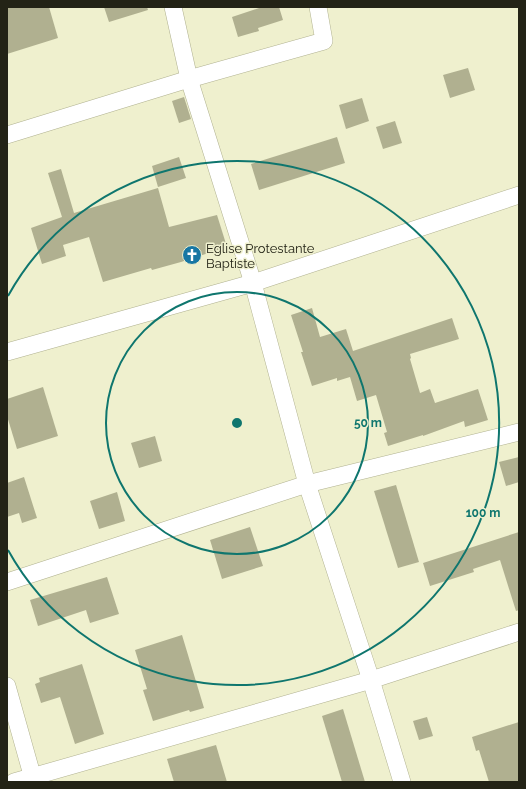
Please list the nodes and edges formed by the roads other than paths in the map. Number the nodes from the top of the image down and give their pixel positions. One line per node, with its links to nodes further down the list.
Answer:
1 (173, 7): 3 (street)
2 (318, 7): 3 (street)
3 (189, 79): 4 (street); 6 (street)
4 (7, 135)
5 (519, 195): 6 (street)
6 (253, 283): 7 (street); 9 (street)
7 (7, 352)
8 (519, 432): 9 (street)
9 (307, 484): 10 (street); 12 (street)
10 (7, 582)
11 (519, 632): 12 (street)
12 (371, 680): 14 (street); 16 (street)
13 (7, 686): 14 (street)
14 (33, 779): 15 (street)
15 (14, 782)
16 (402, 782)

